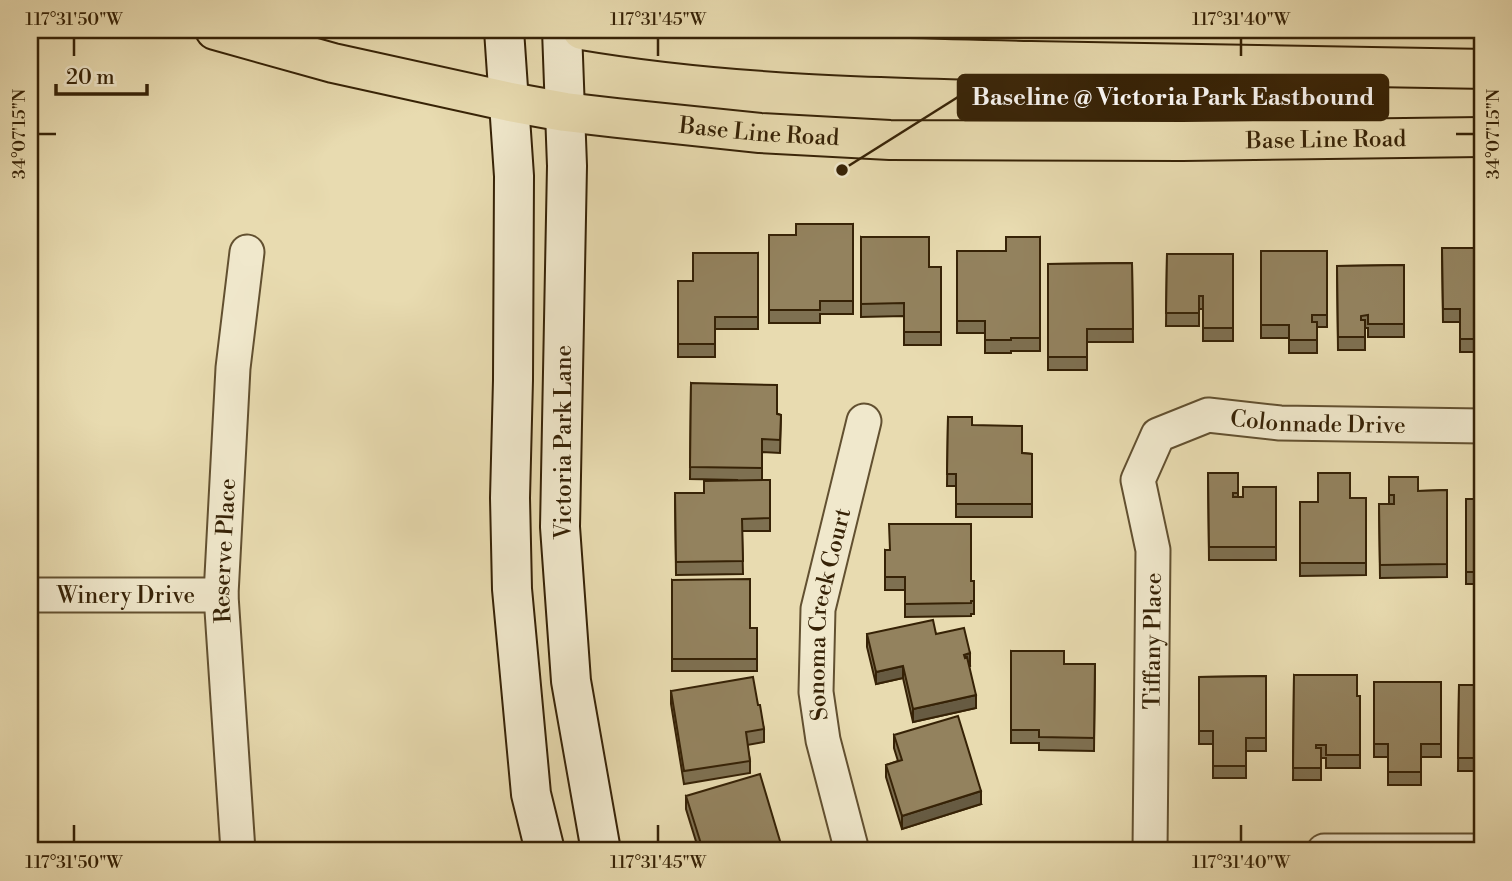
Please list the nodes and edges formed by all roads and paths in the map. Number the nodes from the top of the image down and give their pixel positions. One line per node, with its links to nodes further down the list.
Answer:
1 (215, 30): 6 (main road, Base Line Road)
2 (504, 30): 6 (main road)
3 (562, 30): 7 (main road, Victoria Park Lane)
4 (582, 30): 5 (main road)
5 (1482, 69)
6 (510, 102): 7 (main road, Base Line Road); 16 (main road)
7 (565, 112): 8 (main road, Base Line Road); 17 (main road, Victoria Park Lane)
8 (1482, 136)
9 (247, 252): 14 (street, Reserve Place)
10 (864, 421): 18 (street, Sonoma Creek Court)
11 (1482, 426): 12 (street, Colonnade Drive)
12 (1158, 436): 19 (street, Tiffany Place)
13 (30, 595): 14 (street, Winery Drive)
14 (221, 595): 15 (street, Reserve Place)
15 (239, 851)
16 (545, 851)
17 (601, 851)
18 (852, 851)
19 (1150, 851)
20 (1324, 851): 21 (street)
21 (1482, 851)

